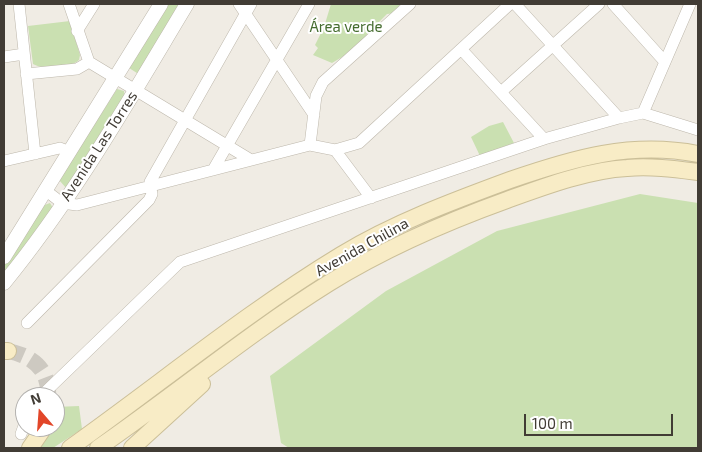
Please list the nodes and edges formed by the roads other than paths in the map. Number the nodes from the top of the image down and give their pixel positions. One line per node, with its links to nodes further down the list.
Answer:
1 (19, 4): 17 (street)
2 (69, 4): 14 (street)
3 (94, 4): 14 (street)
4 (161, 4): 23 (street, Avenida Las Torres)
5 (187, 4): 24 (street, Avenida Las Torres)
6 (309, 4): 19 (street)
7 (410, 4): 27 (street)
8 (510, 4): 16 (street)
9 (515, 4): 15 (street)
10 (599, 4): 15 (street)
11 (613, 4): 21 (street)
12 (690, 4): 21 (street)
13 (246, 7): 19 (street); 29 (street)
14 (77, 31): 20 (street)
15 (553, 45): 25 (street); 28 (street)
16 (461, 49): 25 (street); 34 (street)
17 (24, 54): 18 (street); 22 (street)
18 (4, 56)
19 (277, 59): 27 (street); 32 (street)
20 (89, 62): 22 (street); 23 (street)
21 (665, 62): 26 (street)
22 (26, 74): 36 (street)
23 (115, 78): 24 (street); 35 (street, Avenida Las Torres)
24 (135, 91): 29 (street); 45 (street, Avenida Las Torres)
25 (500, 92): 31 (street)
26 (643, 113): 28 (street); 30 (street)
27 (314, 115): 33 (street)
28 (619, 118): 31 (street)
29 (185, 120): 32 (street); 42 (street)
30 (698, 130)
31 (544, 139): 44 (street)
32 (227, 145): 39 (street); 40 (street)
33 (310, 145): 34 (street); 39 (street)
34 (335, 150): 44 (street)
35 (70, 152): 36 (street); 43 (street, Avenida Las Torres)
36 (35, 154): 38 (street)
37 (698, 154): 51 (main road, Avenida Chilina)
38 (4, 160)
39 (251, 160): 40 (street)
40 (213, 170): 42 (street)
41 (698, 172): 49 (main road, Avenida Chilina)
42 (150, 187): 45 (street); 48 (street)
43 (45, 190): 45 (street); 46 (street, Avenida Las Torres)
44 (371, 198): 50 (street)
45 (62, 203): 47 (street, Avenida Las Torres)
46 (4, 257)
47 (4, 283)
48 (27, 323)
49 (268, 324): 52 (main road, Avenida Chilina); 53 (main road)
50 (50, 387)
51 (70, 448)
52 (98, 448)
53 (132, 448)

